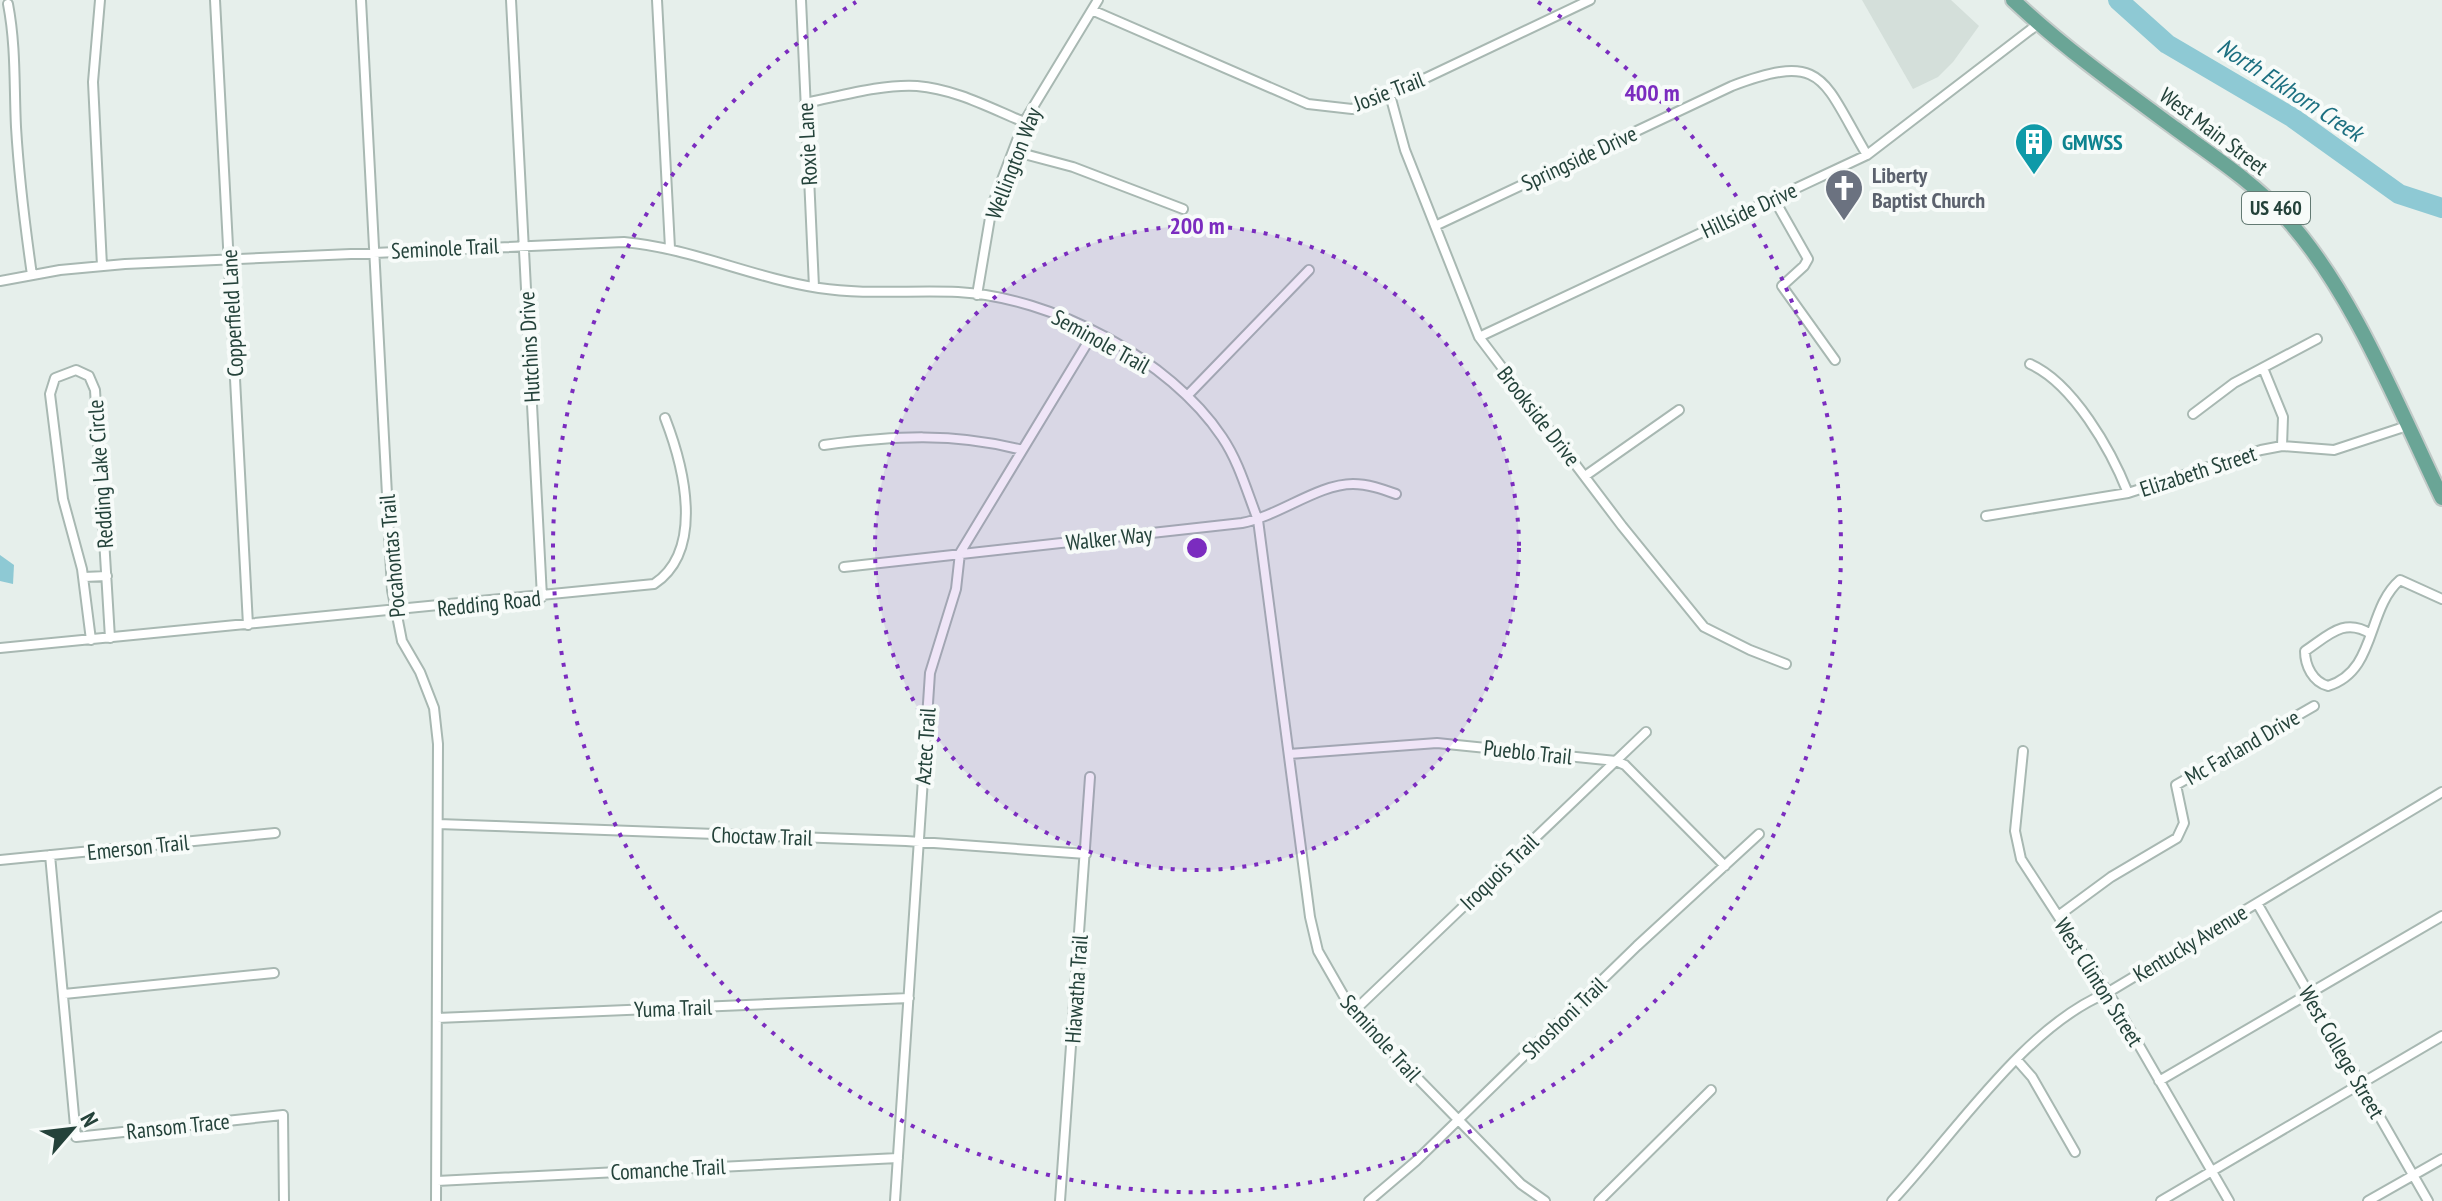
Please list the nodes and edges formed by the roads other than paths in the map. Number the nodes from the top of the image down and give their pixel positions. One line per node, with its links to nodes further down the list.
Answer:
1 (100, 0): 25 (street)
2 (215, 0): 24 (street, Copperfield Lane)
3 (361, 0): 23 (street, Pocahontas Trail)
4 (511, 0): 21 (street, Hutchins Drive)
5 (657, 0): 22 (street)
6 (801, 0): 14 (street, Roxie Lane)
7 (1098, 0): 11 (street, Wellington Way)
8 (1591, 0): 13 (street, Josie Trail)
9 (2013, 0): 12 (main road, West Main Street / US 460)
10 (8, 4): 27 (street)
11 (1094, 11): 13 (street, Josie Trail); 15 (street, Wellington Way)
12 (2038, 24): 17 (street, Hillside Drive); 41 (main road, West Main Street / US 460)
13 (1390, 95): 20 (street, Brookside Drive)
14 (805, 103): 15 (street); 29 (street, Roxie Lane)
15 (1024, 122): 16 (street, Wellington Way)
16 (1013, 151): 19 (street); 30 (street, Wellington Way)
17 (1867, 155): 18 (street, Hillside Drive); 20 (street, Springside Drive)
18 (1774, 199): 32 (street, Hillside Drive); 34 (street)
19 (1183, 209)
20 (1435, 226): 32 (street, Brookside Drive)
21 (524, 245): 22 (street, Seminole Trail); 23 (street, Seminole Trail); 55 (street, Hutchins Drive)
22 (670, 248): 29 (street, Seminole Trail)
23 (374, 252): 24 (street, Seminole Trail); 57 (street, Pocahontas Trail)
24 (229, 260): 25 (street, Seminole Trail); 58 (street, Copperfield Lane)
25 (102, 266): 27 (street, Seminole Trail)
26 (1309, 270): 37 (street)
27 (32, 275): 28 (street, Seminole Trail)
28 (0, 281)
29 (814, 287): 30 (street, Seminole Trail)
30 (977, 295): 31 (street, Seminole Trail)
31 (1094, 332): 37 (street, Seminole Trail); 44 (street, Aztec Trail)
32 (1479, 337): 45 (street, Brookside Drive)
33 (2317, 339): 36 (street)
34 (1835, 360)
35 (2030, 364): 46 (street)
36 (2263, 368): 39 (street); 43 (street)
37 (1187, 396): 50 (street, Seminole Trail)
38 (1679, 410): 45 (street)
39 (2193, 414)
40 (665, 418): 55 (street, Redding Road)
41 (2407, 426): 43 (street, Elizabeth Street); 48 (main road, West Main Street / US 460)
42 (824, 445): 44 (street)
43 (2282, 446): 46 (street, Elizabeth Street)
44 (1022, 450): 51 (street, Aztec Trail)
45 (1585, 476): 63 (street, Brookside Drive)
46 (2128, 493): 49 (street, Elizabeth Street)
47 (1396, 494): 50 (street, Walker Way)
48 (2442, 498)
49 (1986, 516)
50 (1258, 520): 51 (street, Walker Way); 67 (street, Seminole Trail)
51 (960, 553): 52 (street, Walker Way); 74 (street, Aztec Trail)
52 (844, 567)
53 (107, 576): 54 (street); 54 (street, Redding Lake Circle); 60 (street, Redding Lake Circle)
54 (84, 577): 61 (street, Redding Lake Circle)
55 (542, 597): 57 (street, Redding Road)
56 (2442, 599): 59 (street)
57 (395, 612): 58 (street, Redding Road); 71 (street, Pocahontas Trail)
58 (248, 625): 60 (street, Redding Road)
59 (2371, 634): 59 (street)
60 (110, 638): 61 (street, Redding Road)
61 (91, 640): 62 (street, Redding Road)
62 (0, 648)
63 (1786, 664)
64 (2314, 706): 80 (street, Mc Farland Drive)
65 (1646, 732): 68 (street, Iroquois Trail)
66 (2023, 751): 80 (street, West Clinton Street)
67 (1289, 754): 68 (street, Pueblo Trail); 87 (street, Seminole Trail)
68 (1616, 761): 78 (street); 87 (street, Iroquois Trail)
69 (1090, 777): 75 (street, Hiawatha Trail)
70 (2442, 792): 79 (street, Kentucky Avenue)
71 (438, 824): 74 (street, Choctaw Trail); 88 (street, Pocahontas Trail)
72 (275, 833): 76 (street, Emerson Trail)
73 (1759, 834): 78 (street, Shoshoni Trail)
74 (919, 842): 75 (street, Choctaw Trail); 86 (street, Aztec Trail)
75 (1086, 854): 104 (street, Hiawatha Trail)
76 (50, 855): 77 (street, Emerson Trail); 84 (street, Ransom Trace)
77 (0, 860)
78 (1725, 866): 94 (street, Shoshoni Trail)
79 (2257, 903): 83 (street, Kentucky Avenue); 85 (street, West College Street)
80 (2058, 916): 83 (street, West Clinton Street)
81 (2442, 916): 85 (street)
82 (274, 973): 84 (street)
83 (2107, 993): 90 (street, Kentucky Avenue); 91 (street, West Clinton Street)
84 (64, 994): 101 (street, Ransom Trace)
85 (2309, 994): 91 (street); 92 (street, West College Street)
86 (909, 998): 88 (street, Yuma Trail); 96 (street, Aztec Trail)
87 (1353, 1012): 94 (street, Seminole Trail)
88 (437, 1018): 100 (street, Pocahontas Trail)
89 (2442, 1036): 92 (street)
90 (2017, 1060): 95 (street); 108 (street, Kentucky Avenue)
91 (2159, 1081): 98 (street, West Clinton Street)
92 (2361, 1084): 98 (street); 99 (street, West College Street)
93 (1711, 1090): 107 (street)
94 (1458, 1121): 105 (street, Shoshoni Trail); 106 (street, Seminole Trail)
95 (2075, 1152)
96 (898, 1158): 100 (street, Comanche Trail); 103 (street, Aztec Trail)
97 (2442, 1159): 99 (street)
98 (2212, 1171): 109 (street); 110 (street, West Clinton Street)
99 (2414, 1176): 111 (street); 112 (street, West College Street)
100 (437, 1181): 102 (street, Pocahontas Trail)
101 (284, 1201)
102 (436, 1201)
103 (895, 1201)
104 (1060, 1201)
105 (1369, 1201)
106 (1545, 1201)
107 (1599, 1201)
108 (1892, 1201)
109 (2161, 1201)
110 (2229, 1201)
111 (2368, 1201)
112 (2428, 1201)

